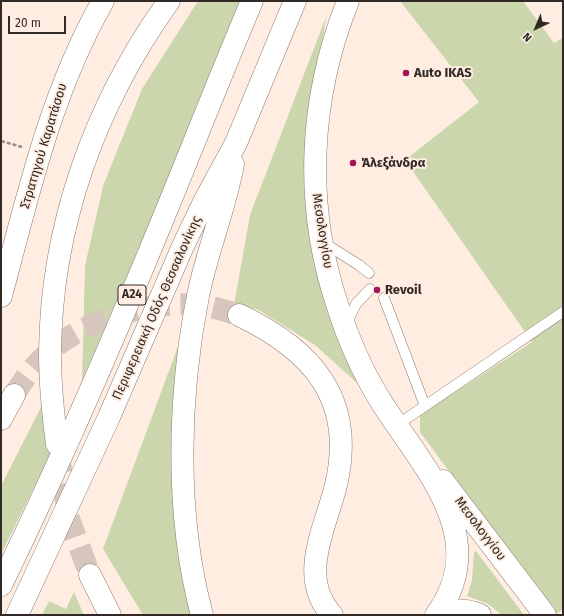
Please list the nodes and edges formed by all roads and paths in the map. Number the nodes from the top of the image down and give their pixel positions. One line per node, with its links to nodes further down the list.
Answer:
1 (103, 1): 10 (main road, Στρατηγού Καρατάσου)
2 (169, 1): 19 (main road)
3 (252, 1): 22 (main road, Περιφερειακή Οδός Θεσσαλονίκης / Α24)
4 (295, 1): 6 (main road, Περιφερειακή Οδός Θεσσαλονίκης / Α24)
5 (348, 1): 7 (main road, Μεσολογγίου)
6 (236, 143): 23 (main road, Περιφερειακή Οδός Θεσσαλονίκης / Α24); 25 (main road)
7 (321, 241): 8 (lane); 14 (main road, Μεσολογγίου)
8 (369, 273)
9 (370, 289): 14 (lane)
10 (1, 296)
11 (384, 298): 16 (lane)
12 (563, 312): 16 (lane)
13 (239, 315): 26 (main road)
14 (345, 329): 18 (main road, Μεσολογγίου)
15 (14, 396): 17 (main road)
16 (425, 406): 18 (lane)
17 (1, 419)
18 (397, 425): 20 (main road, Μεσολογγίου)
19 (57, 444)
20 (412, 445): 27 (main road, Μεσολογγίου); 29 (main road, Μεσολογγίου)
21 (90, 575): 24 (main road)
22 (1, 585)
23 (17, 615)
24 (110, 615)
25 (202, 615)
26 (332, 615)
27 (437, 615): 28 (main road)
28 (480, 615)
29 (545, 615)

